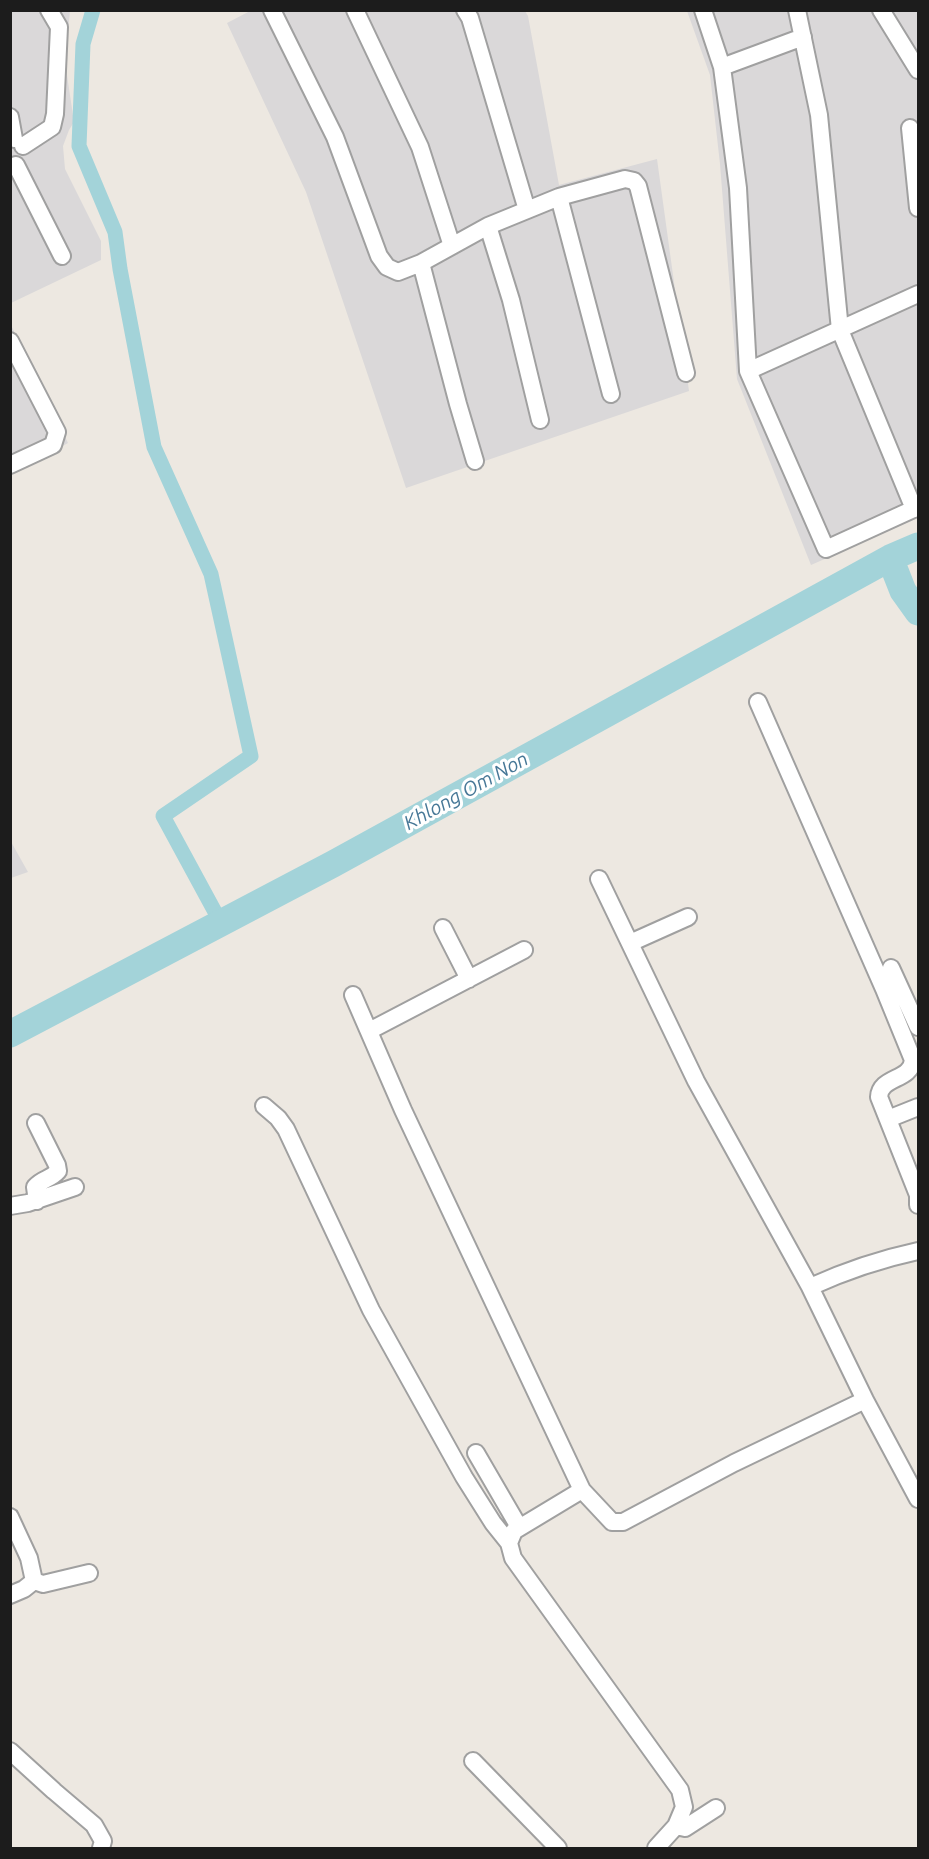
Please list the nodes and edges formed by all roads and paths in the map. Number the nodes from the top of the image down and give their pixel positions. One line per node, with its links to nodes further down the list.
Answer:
1 (49, 10): 13 (street)
2 (272, 10): 21 (street)
3 (355, 10): 19 (street)
4 (465, 10): 17 (street)
5 (703, 10): 9 (street)
6 (797, 10): 8 (street)
7 (881, 10): 10 (street)
8 (803, 37): 9 (street); 23 (street)
9 (722, 67): 25 (street)
10 (918, 70)
11 (10, 117): 13 (street)
12 (910, 128): 16 (street)
13 (16, 142): 14 (street)
14 (13, 166): 20 (street)
15 (559, 197): 17 (street); 26 (street); 27 (street)
16 (918, 208)
17 (527, 210): 18 (street)
18 (488, 226): 19 (street); 28 (street)
19 (452, 246): 21 (street)
20 (62, 256)
21 (421, 263): 29 (street)
22 (918, 294): 23 (street)
23 (840, 330): 25 (street); 31 (street)
24 (10, 341): 30 (street)
25 (748, 371): 31 (street)
26 (686, 373)
27 (611, 394)
28 (540, 420)
29 (475, 461)
30 (10, 465)
31 (916, 508)
32 (758, 702): 45 (street)
33 (599, 879): 36 (street)
34 (688, 917): 36 (street)
35 (443, 928): 39 (street)
36 (630, 943): 52 (street)
37 (524, 950): 39 (street)
38 (891, 968): 41 (street)
39 (469, 979): 42 (street)
40 (353, 995): 42 (street)
41 (918, 1027)
42 (369, 1031): 55 (street)
43 (264, 1106): 59 (street)
44 (918, 1107): 45 (street)
45 (888, 1119): 49 (street)
46 (36, 1123): 48 (street)
47 (75, 1187): 48 (street)
48 (37, 1201): 50 (street)
49 (918, 1204)
50 (10, 1206)
51 (918, 1251): 52 (street)
52 (810, 1287): 53 (street)
53 (865, 1400): 55 (street); 56 (street)
54 (476, 1453): 58 (street)
55 (582, 1490): 58 (street)
56 (918, 1499)
57 (10, 1517): 61 (street)
58 (519, 1527): 59 (street)
59 (509, 1544): 66 (street)
60 (89, 1573): 61 (street)
61 (34, 1581): 62 (street)
62 (10, 1595)
63 (10, 1751): 67 (street)
64 (473, 1761): 68 (street)
65 (716, 1809): 66 (street)
66 (676, 1826): 69 (street)
67 (101, 1848)
68 (558, 1848)
69 (656, 1848)

